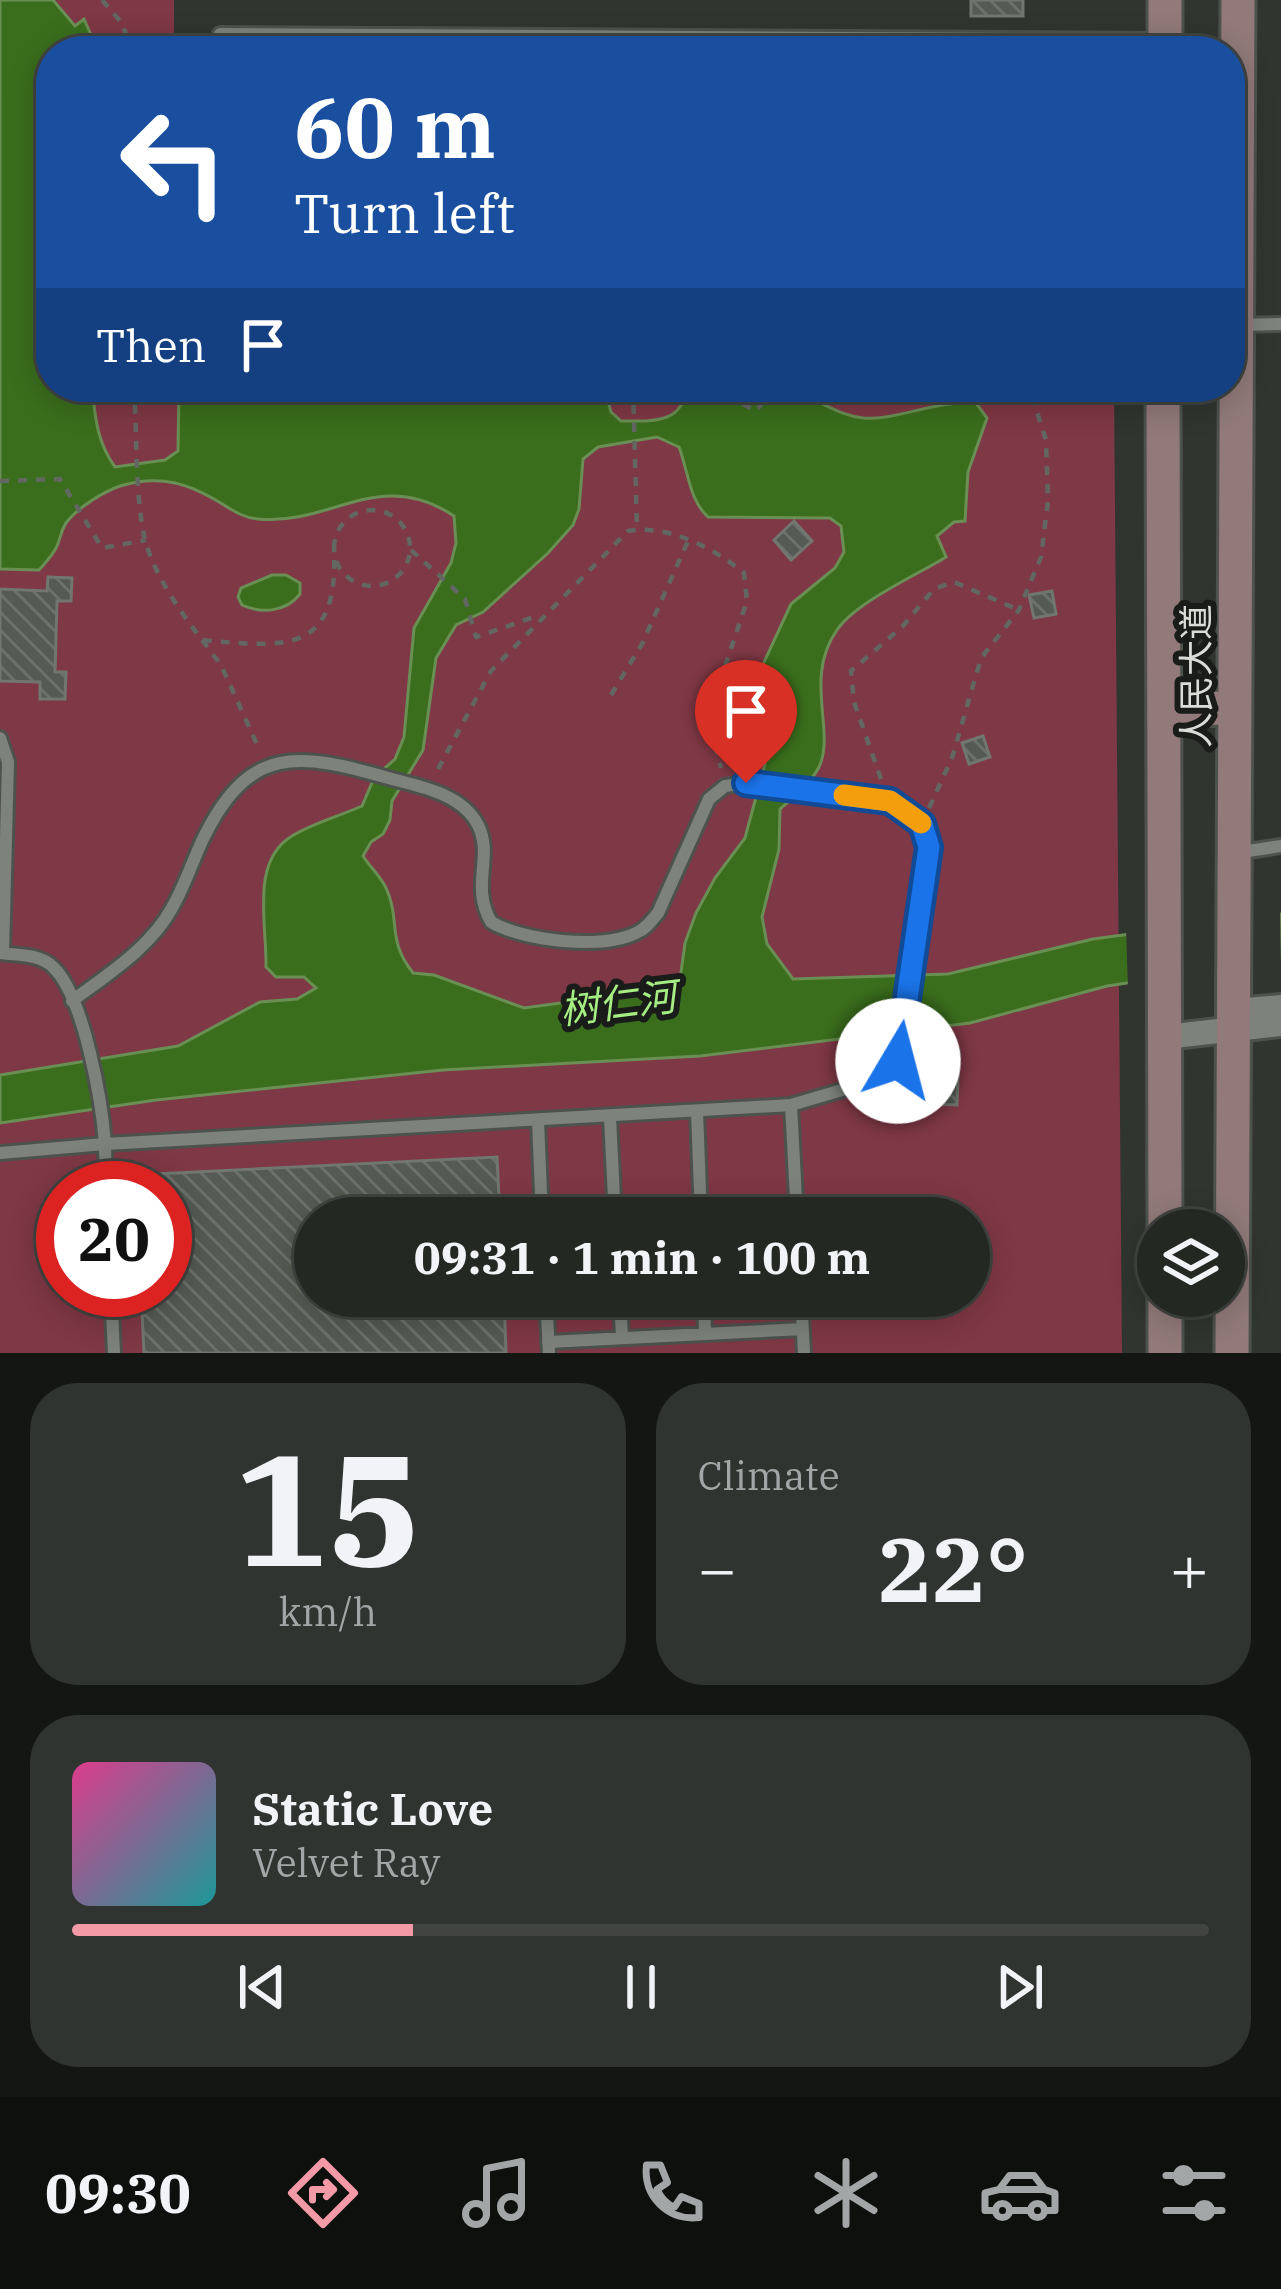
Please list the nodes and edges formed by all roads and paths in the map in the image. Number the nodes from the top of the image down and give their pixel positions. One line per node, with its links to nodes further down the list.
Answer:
1 (102, 0): 4 (path)
2 (1165, 0): 7 (main road)
3 (1238, 0): 8 (main road, 人民大道)
4 (127, 36)
5 (220, 36): 6 (lane)
6 (392, 36)
7 (1165, 36)
8 (1238, 36)
9 (1281, 324): 10 (lane)
10 (1245, 325)
11 (135, 402): 20 (path)
12 (633, 402): 19 (path)
13 (739, 402): 14 (path)
14 (763, 402)
15 (1034, 402): 24 (path)
16 (1163, 402): 29 (main road, 人民大道)
17 (1236, 402): 28 (main road, 人民大道)
18 (0, 481): 20 (path)
19 (637, 530): 21 (path); 25 (path)
20 (146, 540): 26 (path)
21 (688, 541): 27 (path); 33 (path)
22 (411, 550): 23 (path); 23 (path); 25 (path)
23 (334, 553): 26 (path)
24 (1019, 610): 34 (path); 35 (path)
25 (545, 614): 32 (path)
26 (202, 640): 31 (path)
27 (611, 695)
28 (1234, 708): 29 (main road); 37 (main road, 人民大道)
29 (1164, 709): 43 (main road, 人民大道)
30 (0, 738): 38 (lane)
31 (269, 766): 32 (lane); 39 (lane)
32 (420, 786): 33 (lane)
33 (725, 786): 34 (lane)
34 (890, 801): 35 (lane)
35 (922, 824): 44 (lane)
36 (1281, 847): 37 (lane)
37 (1234, 853): 41 (main road, 人民大道)
38 (1, 953): 39 (lane)
39 (72, 1001): 48 (lane)
40 (1281, 1007): 41 (street)
41 (1233, 1021): 42 (street); 43 (street); 69 (main road, 人民大道)
42 (1281, 1024)
43 (1165, 1036): 55 (main road, 人民大道)
44 (791, 1105): 45 (lane); 54 (lane)
45 (697, 1111): 46 (lane); 53 (lane)
46 (610, 1117): 47 (lane); 52 (lane)
47 (538, 1121): 48 (lane); 51 (lane)
48 (104, 1144): 49 (lane); 50 (lane)
49 (0, 1154)
50 (105, 1161)
51 (541, 1197)
52 (614, 1197)
53 (700, 1197)
54 (796, 1197)
55 (1165, 1209)
56 (112, 1317): 67 (lane)
57 (547, 1317): 65 (lane)
58 (621, 1317): 64 (lane)
59 (705, 1317): 63 (lane)
60 (802, 1317): 62 (lane)
61 (1163, 1317): 66 (main road)
62 (802, 1329): 63 (lane); 68 (lane)
63 (705, 1334): 64 (lane)
64 (622, 1338): 65 (lane)
65 (549, 1348)
66 (1159, 1352)
67 (114, 1353)
68 (804, 1353)
69 (1232, 1353)

